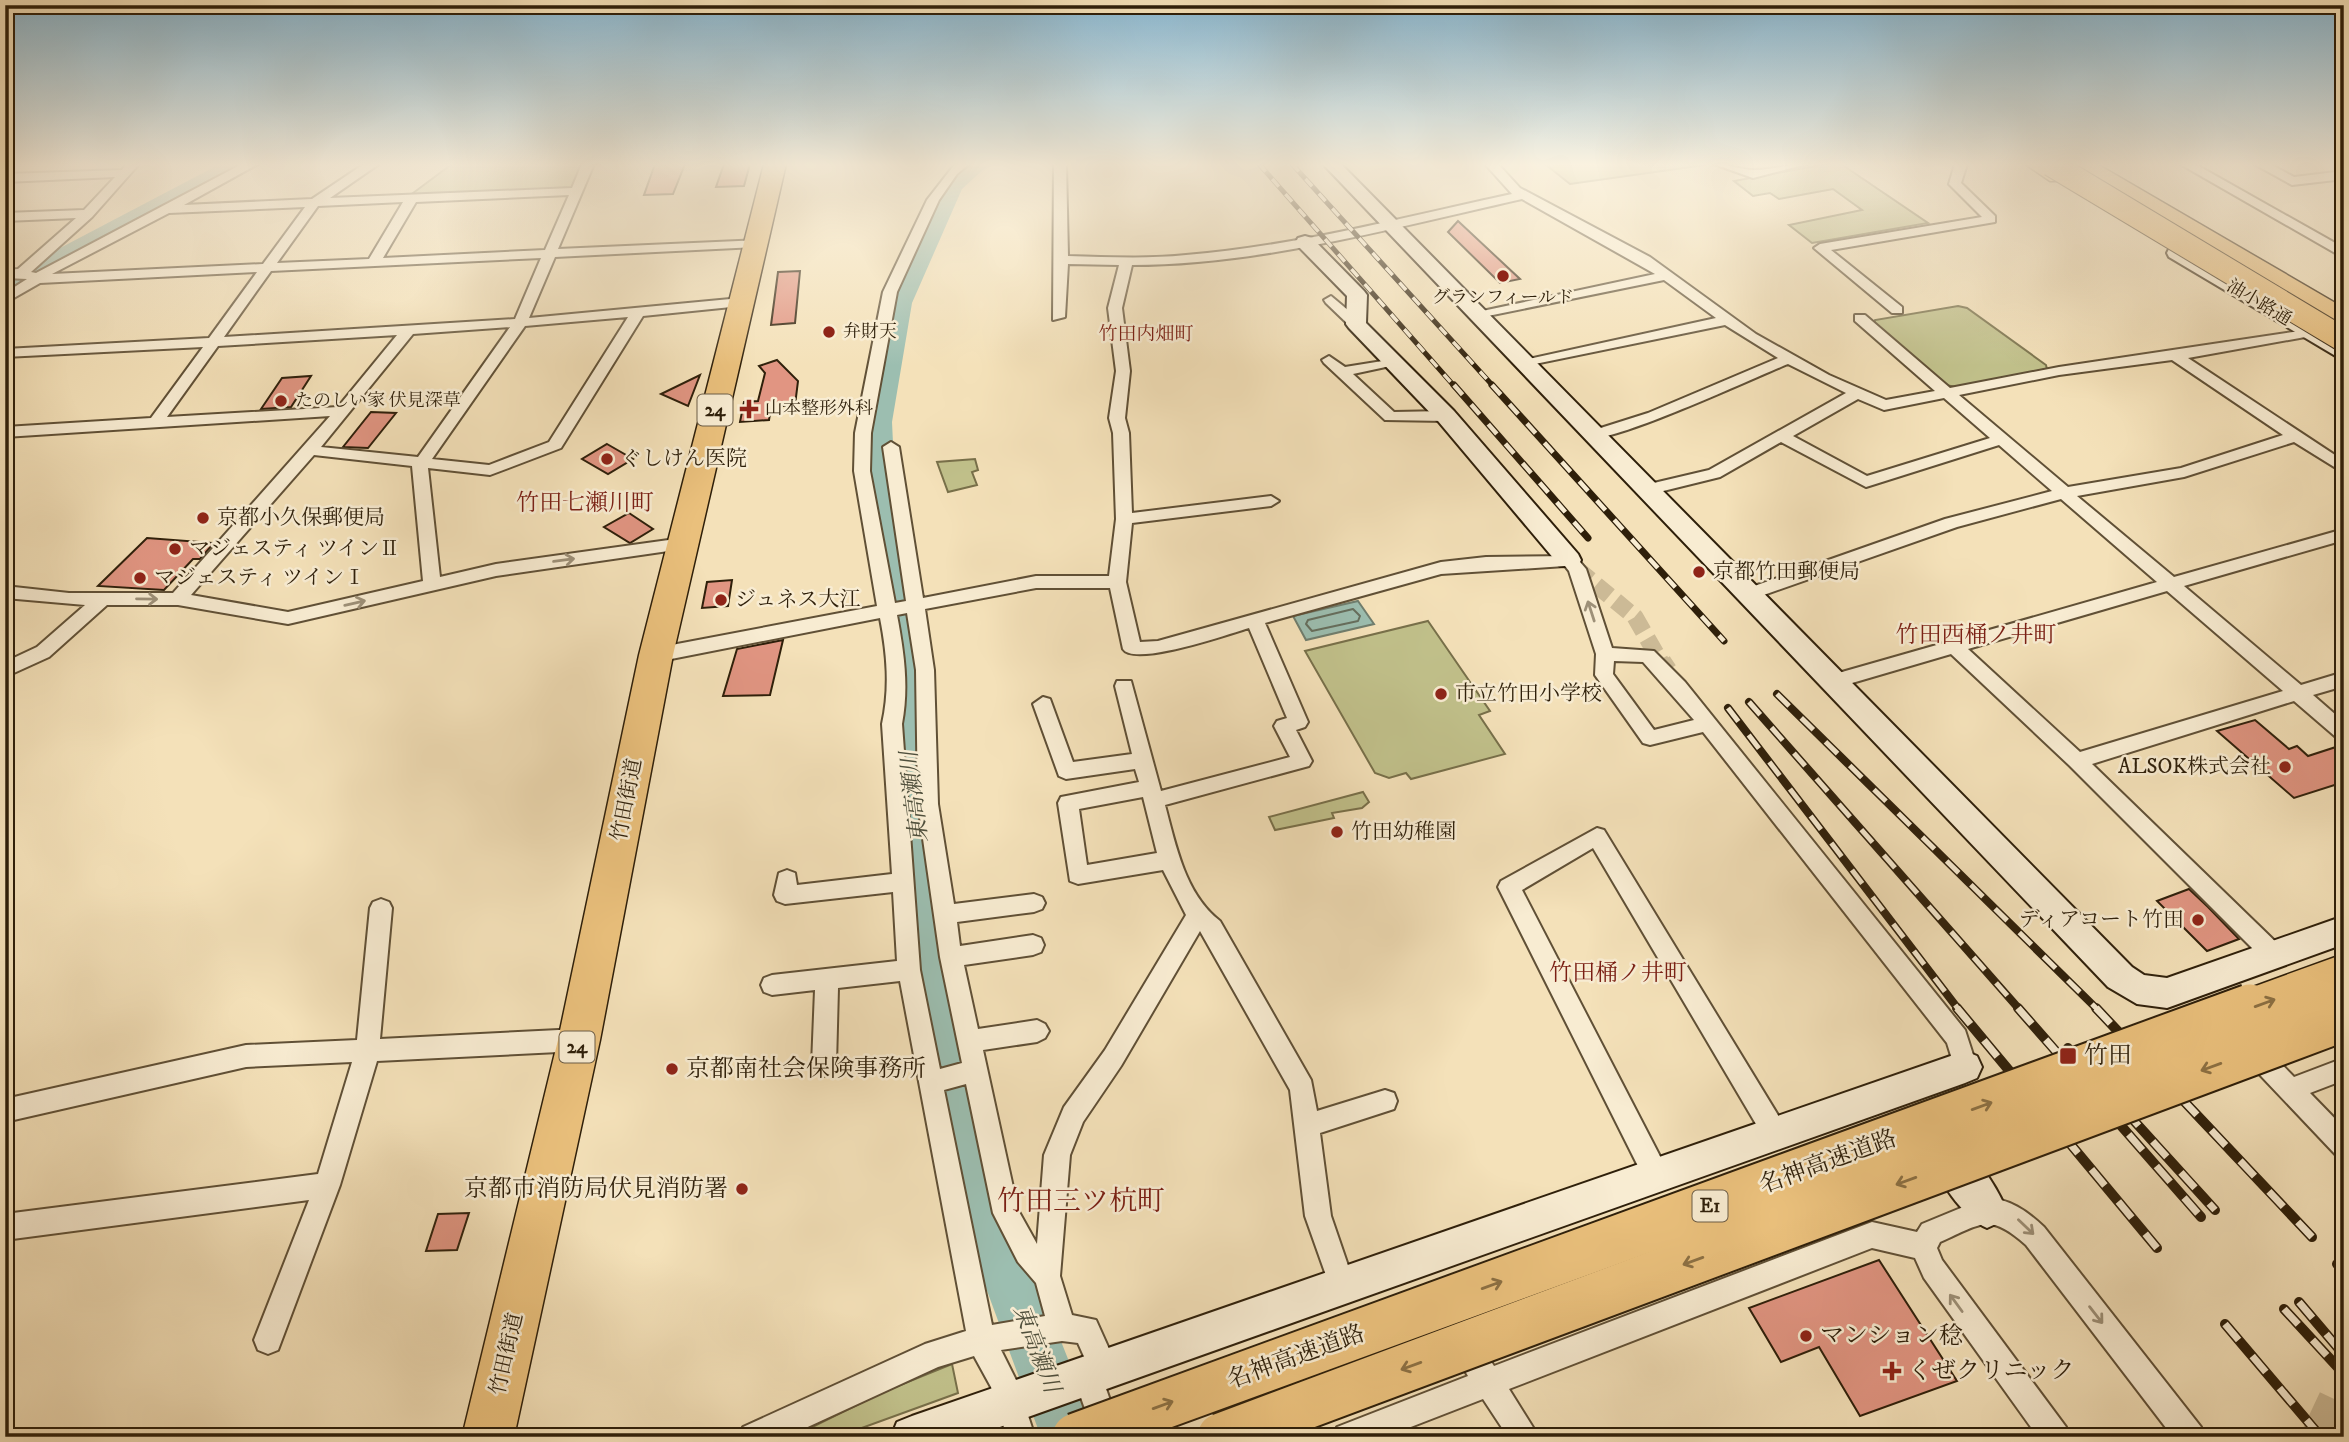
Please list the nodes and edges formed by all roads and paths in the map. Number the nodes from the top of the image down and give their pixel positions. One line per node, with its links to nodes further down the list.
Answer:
1 (72, 231): 31 (street)
2 (110, 231): 31 (street)
3 (126, 231): 31 (street)
4 (293, 231): 28 (street)
5 (392, 231): 27 (street)
6 (560, 231): 23 (street)
7 (759, 231): 22 (highway, 竹田街道 / 24)
8 (918, 231): 84 (street)
9 (1061, 231): 25 (street)
10 (1359, 231): 21 (street)
11 (1396, 231): 37 (street)
12 (1591, 231): 30 (street)
13 (1919, 231): 56 (street)
14 (2143, 231): 44 (street, 油小路通)
15 (2169, 231): 47 (highway)
16 (2173, 231): 45 (highway, bridge)
17 (2181, 231): 42 (highway)
18 (2187, 231): 39 (highway)
19 (2192, 231): 34 (street, 油小路通)
20 (2304, 231): 24 (street)
21 (1306, 242): 26 (street); 53 (street)
22 (756, 243): 23 (street); 33 (highway, 竹田街道 / 24)
23 (551, 254): 27 (street); 41 (street)
24 (2344, 254)
25 (1062, 260): 26 (street); 38 (street)
26 (1127, 261): 73 (street)
27 (373, 263): 28 (street)
28 (266, 268): 31 (street); 46 (street)
29 (5, 274): 31 (street)
30 (1667, 275): 37 (street); 40 (street)
31 (30, 276): 32 (street)
32 (8, 298): 35 (street)
33 (741, 302): 36 (street); 75 (highway, 竹田街道 / 24)
34 (2344, 313)
35 (5, 314)
36 (637, 314): 41 (street); 68 (street)
37 (1478, 316): 54 (street)
38 (1058, 317)
39 (2344, 319)
40 (1727, 320): 51 (street); 54 (street)
41 (520, 323): 43 (street); 68 (street)
42 (2344, 327): 44 (street)
43 (408, 331): 46 (street); 58 (street)
44 (2308, 332): 49 (street, 油小路通); 50 (street)
45 (2344, 340)
46 (211, 342): 48 (street); 60 (street)
47 (2344, 348)
48 (5, 353)
49 (2344, 355)
50 (2175, 356): 56 (street); 64 (street)
51 (1787, 359): 57 (street); 62 (street)
52 (1329, 360): 55 (street)
53 (1390, 362): 55 (street); 59 (street)
54 (1525, 364): 62 (street)
55 (1342, 372): 59 (street)
56 (1948, 393): 57 (street); 65 (street)
57 (1856, 394): 63 (street)
58 (341, 411): 60 (street); 67 (street)
59 (1446, 416): 76 (street)
60 (156, 422): 61 (street)
61 (5, 432)
62 (1593, 435): 70 (street)
63 (1781, 436): 65 (street); 70 (street)
64 (2295, 436): 69 (street); 71 (street)
65 (2001, 439): 71 (street)
66 (891, 447): 84 (street)
67 (310, 450): 68 (street); 83 (street)
68 (420, 464): 78 (street)
69 (2344, 468)
70 (1647, 490): 81 (street)
71 (2063, 493): 79 (street); 81 (street)
72 (1270, 501): 73 (street)
73 (1125, 519): 77 (street)
74 (2344, 534): 79 (street)
75 (683, 544): 78 (street, one-way to 75); 88 (highway, 竹田街道 / 24)
76 (1573, 564): 85 (street); 87 (street, one-way to 76)
77 (1117, 582): 84 (street); 85 (street)
78 (432, 584): 83 (street, one-way to 78)
79 (2170, 584): 86 (street); 93 (street)
80 (5, 592): 82 (street)
81 (1749, 594): 91 (street)
82 (104, 598): 83 (street, one-way to 83); 89 (street)
83 (178, 600)
84 (902, 605): 88 (street); 102 (street); 105 (street)
85 (1255, 620): 99 (street)
86 (1956, 648): 91 (street); 98 (street)
87 (1605, 654): 95 (street); 95 (street)
88 (656, 655): 118 (highway, 竹田街道 / 24)
89 (5, 670)
90 (2344, 679): 93 (street)
91 (1835, 681): 115 (street)
92 (1125, 686): 97 (street)
93 (2298, 693): 96 (street); 98 (street)
94 (1044, 704): 97 (street)
95 (1707, 723): 122 (street)
96 (2344, 733)
97 (1142, 760): 99 (street)
98 (2077, 761): 109 (street)
99 (1150, 794): 100 (street); 100 (street)
100 (1169, 860): 106 (street)
101 (787, 879): 102 (street)
102 (902, 882): 111 (street)
103 (1034, 903): 105 (street)
104 (380, 908): 120 (street)
105 (944, 915): 110 (street)
106 (1197, 916): 130 (street); 139 (street)
107 (2344, 930): 109 (street)
108 (1033, 945): 110 (street)
109 (2275, 956): 115 (street)
110 (951, 957): 119 (street)
111 (909, 970): 113 (street); 125 (street)
112 (2344, 974): 150 (highway, 名神高速道路 / E1, one-way to 112, bridge)
113 (827, 979): 114 (street); 121 (street)
114 (772, 985)
115 (2193, 985): 126 (street)
116 (2344, 1017): 152 (highway, 名神高速道路 / E1, one-way to 152, bridge)
117 (1037, 1031): 119 (street)
118 (579, 1040): 120 (street); 147 (highway, 竹田街道 / 24)
119 (969, 1041): 124 (street)
120 (367, 1053): 129 (street); 134 (street)
121 (824, 1065)
122 (1965, 1067): 127 (street)
123 (2343, 1069): 126 (street)
124 (976, 1070): 125 (street); 139 (street)
125 (932, 1082): 142 (street)
126 (2289, 1090): 132 (street)
127 (1897, 1091): 131 (street); 135 (street)
128 (1385, 1101): 130 (street)
129 (5, 1111)
130 (1307, 1126): 140 (street)
131 (1775, 1133): 133 (street); 133 (street)
132 (2344, 1146)
133 (1656, 1175): 138 (street)
134 (327, 1185): 136 (street); 143 (street)
135 (1987, 1209): 137 (street); 156 (street, one-way to 156)
136 (5, 1227)
137 (1924, 1247): 145 (street); 155 (street, one-way to 137)
138 (1409, 1262): 140 (street); 145 (street)
139 (1047, 1276): 141 (street)
140 (1342, 1286): 144 (street)
141 (1058, 1327): 142 (street); 144 (street)
142 (994, 1339): 146 (street); 148 (street)
143 (268, 1340)
144 (1096, 1372): 146 (street); 151 (street)
145 (1488, 1382): 153 (street); 154 (street)
146 (1015, 1420): 149 (street)
147 (488, 1437)
148 (753, 1437)
149 (912, 1437)
150 (1076, 1437)
151 (1108, 1437)
152 (1222, 1437)
153 (1347, 1437)
154 (1525, 1437)
155 (2056, 1437)
156 (2191, 1437)

